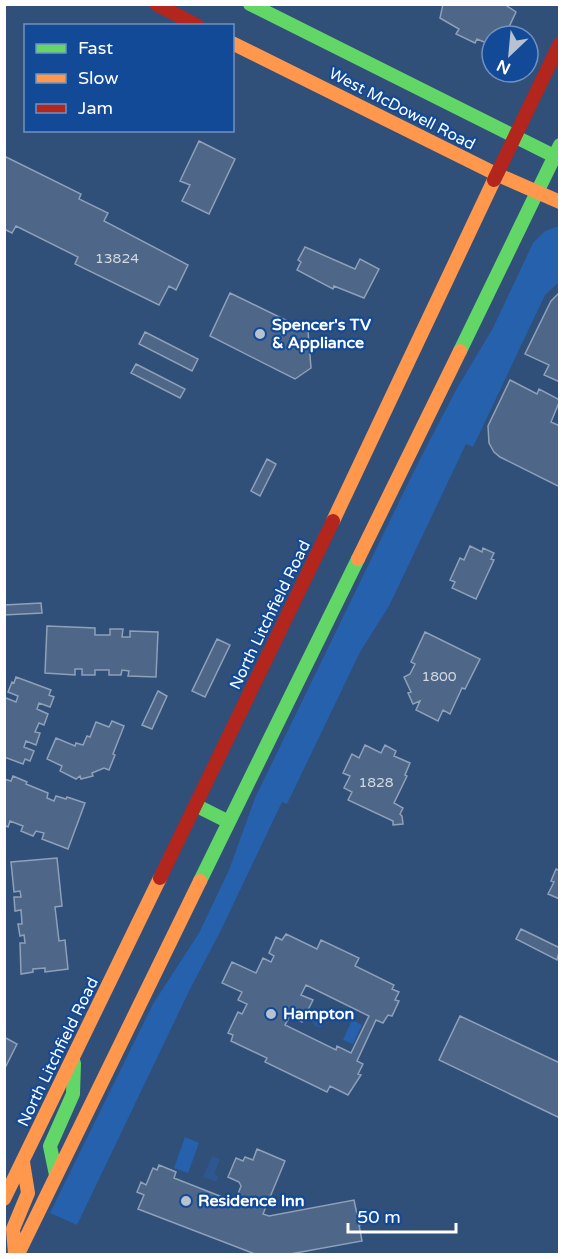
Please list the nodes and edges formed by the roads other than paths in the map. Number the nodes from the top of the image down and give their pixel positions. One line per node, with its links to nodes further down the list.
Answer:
1 (156, 4): 3 (main road)
2 (250, 4): 6 (main road, West McDowell Road)
3 (194, 24)
4 (560, 43): 6 (main road, North Litchfield Road)
5 (234, 44): 8 (main road, West McDowell Road)
6 (514, 136): 7 (main road, West McDowell Road); 8 (main road, North Litchfield Road)
7 (558, 154): 9 (main road)
8 (496, 174): 9 (main road, West McDowell Road); 11 (main road, North Litchfield Road)
9 (536, 192): 10 (main road, West McDowell Road); 12 (main road)
10 (560, 202)
11 (197, 806): 12 (main road); 13 (main road, North Litchfield Road)
12 (229, 822): 15 (main road)
13 (74, 1055): 14 (main road, North Litchfield Road); 15 (main road)
14 (22, 1162): 16 (main road, North Litchfield Road); 17 (main road)
15 (57, 1174): 17 (main road)
16 (4, 1199)
17 (16, 1254)

